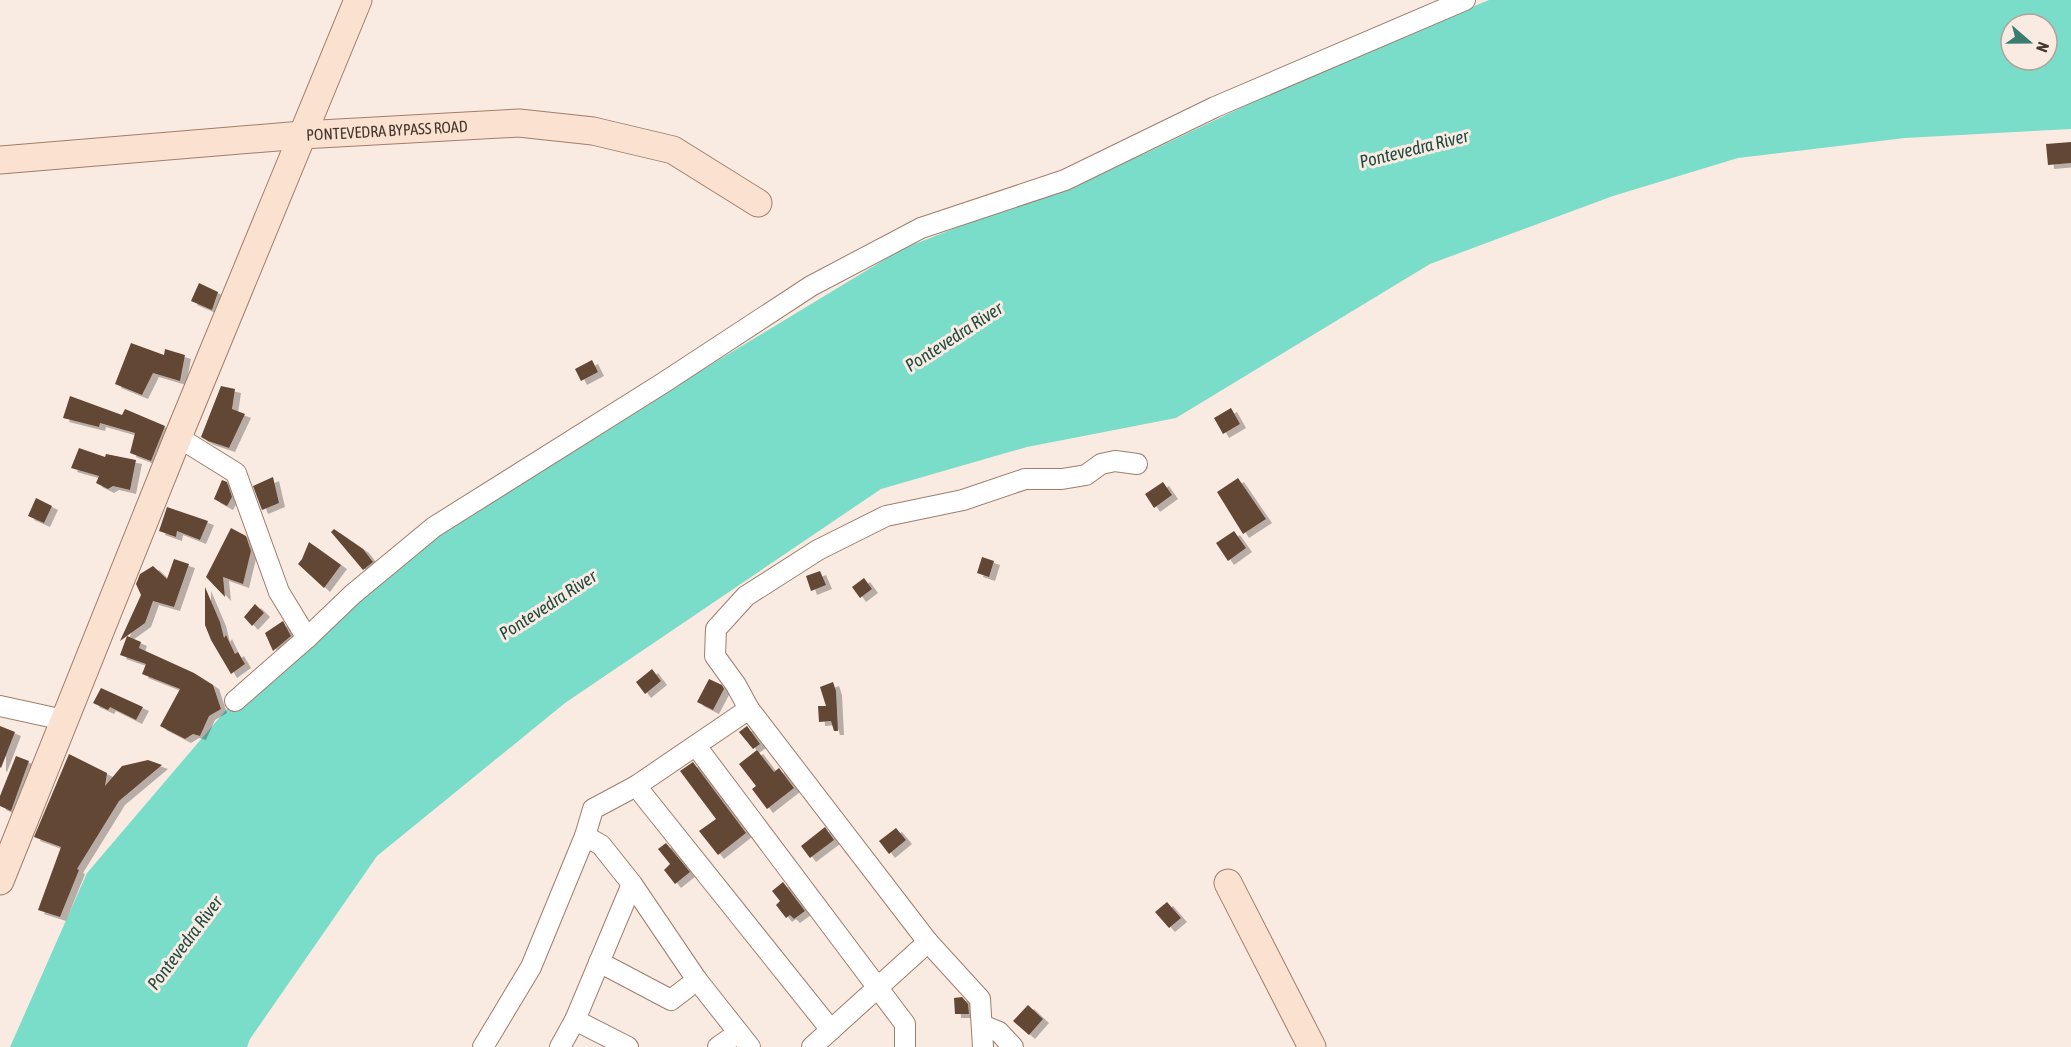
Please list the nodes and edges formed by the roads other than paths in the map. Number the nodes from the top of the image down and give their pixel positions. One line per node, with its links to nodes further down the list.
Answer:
1 (358, 0): 3 (main road)
2 (1465, 0): 8 (street)
3 (302, 135): 4 (main road, PONTEVEDRA BYPASS ROAD); 5 (main road, PONTEVEDRA BYPASS ROAD); 6 (main road)
4 (0, 160)
5 (758, 203)
6 (178, 437): 8 (street); 12 (main road)
7 (1137, 464): 11 (street)
8 (307, 638): 9 (street)
9 (235, 701)
10 (0, 706): 12 (street)
11 (749, 709): 13 (street); 19 (street)
12 (64, 720): 16 (main road)
13 (696, 746): 14 (street); 22 (street)
14 (636, 786): 15 (street); 25 (street)
15 (585, 836): 18 (street); 27 (street)
16 (0, 881)
17 (1228, 883): 35 (main road)
18 (632, 884): 20 (street); 21 (street)
19 (928, 942): 22 (street); 24 (street)
20 (600, 962): 21 (street); 23 (street)
21 (697, 980): 26 (street)
22 (877, 988): 25 (street); 32 (street)
23 (575, 1020): 28 (street); 29 (street)
24 (982, 1025): 33 (street); 34 (street)
25 (831, 1030): 31 (street)
26 (744, 1040): 30 (street)
27 (483, 1047)
28 (560, 1047)
29 (628, 1047)
30 (718, 1047)
31 (812, 1047)
32 (905, 1047)
33 (982, 1047)
34 (1013, 1047)
35 (1312, 1047)

